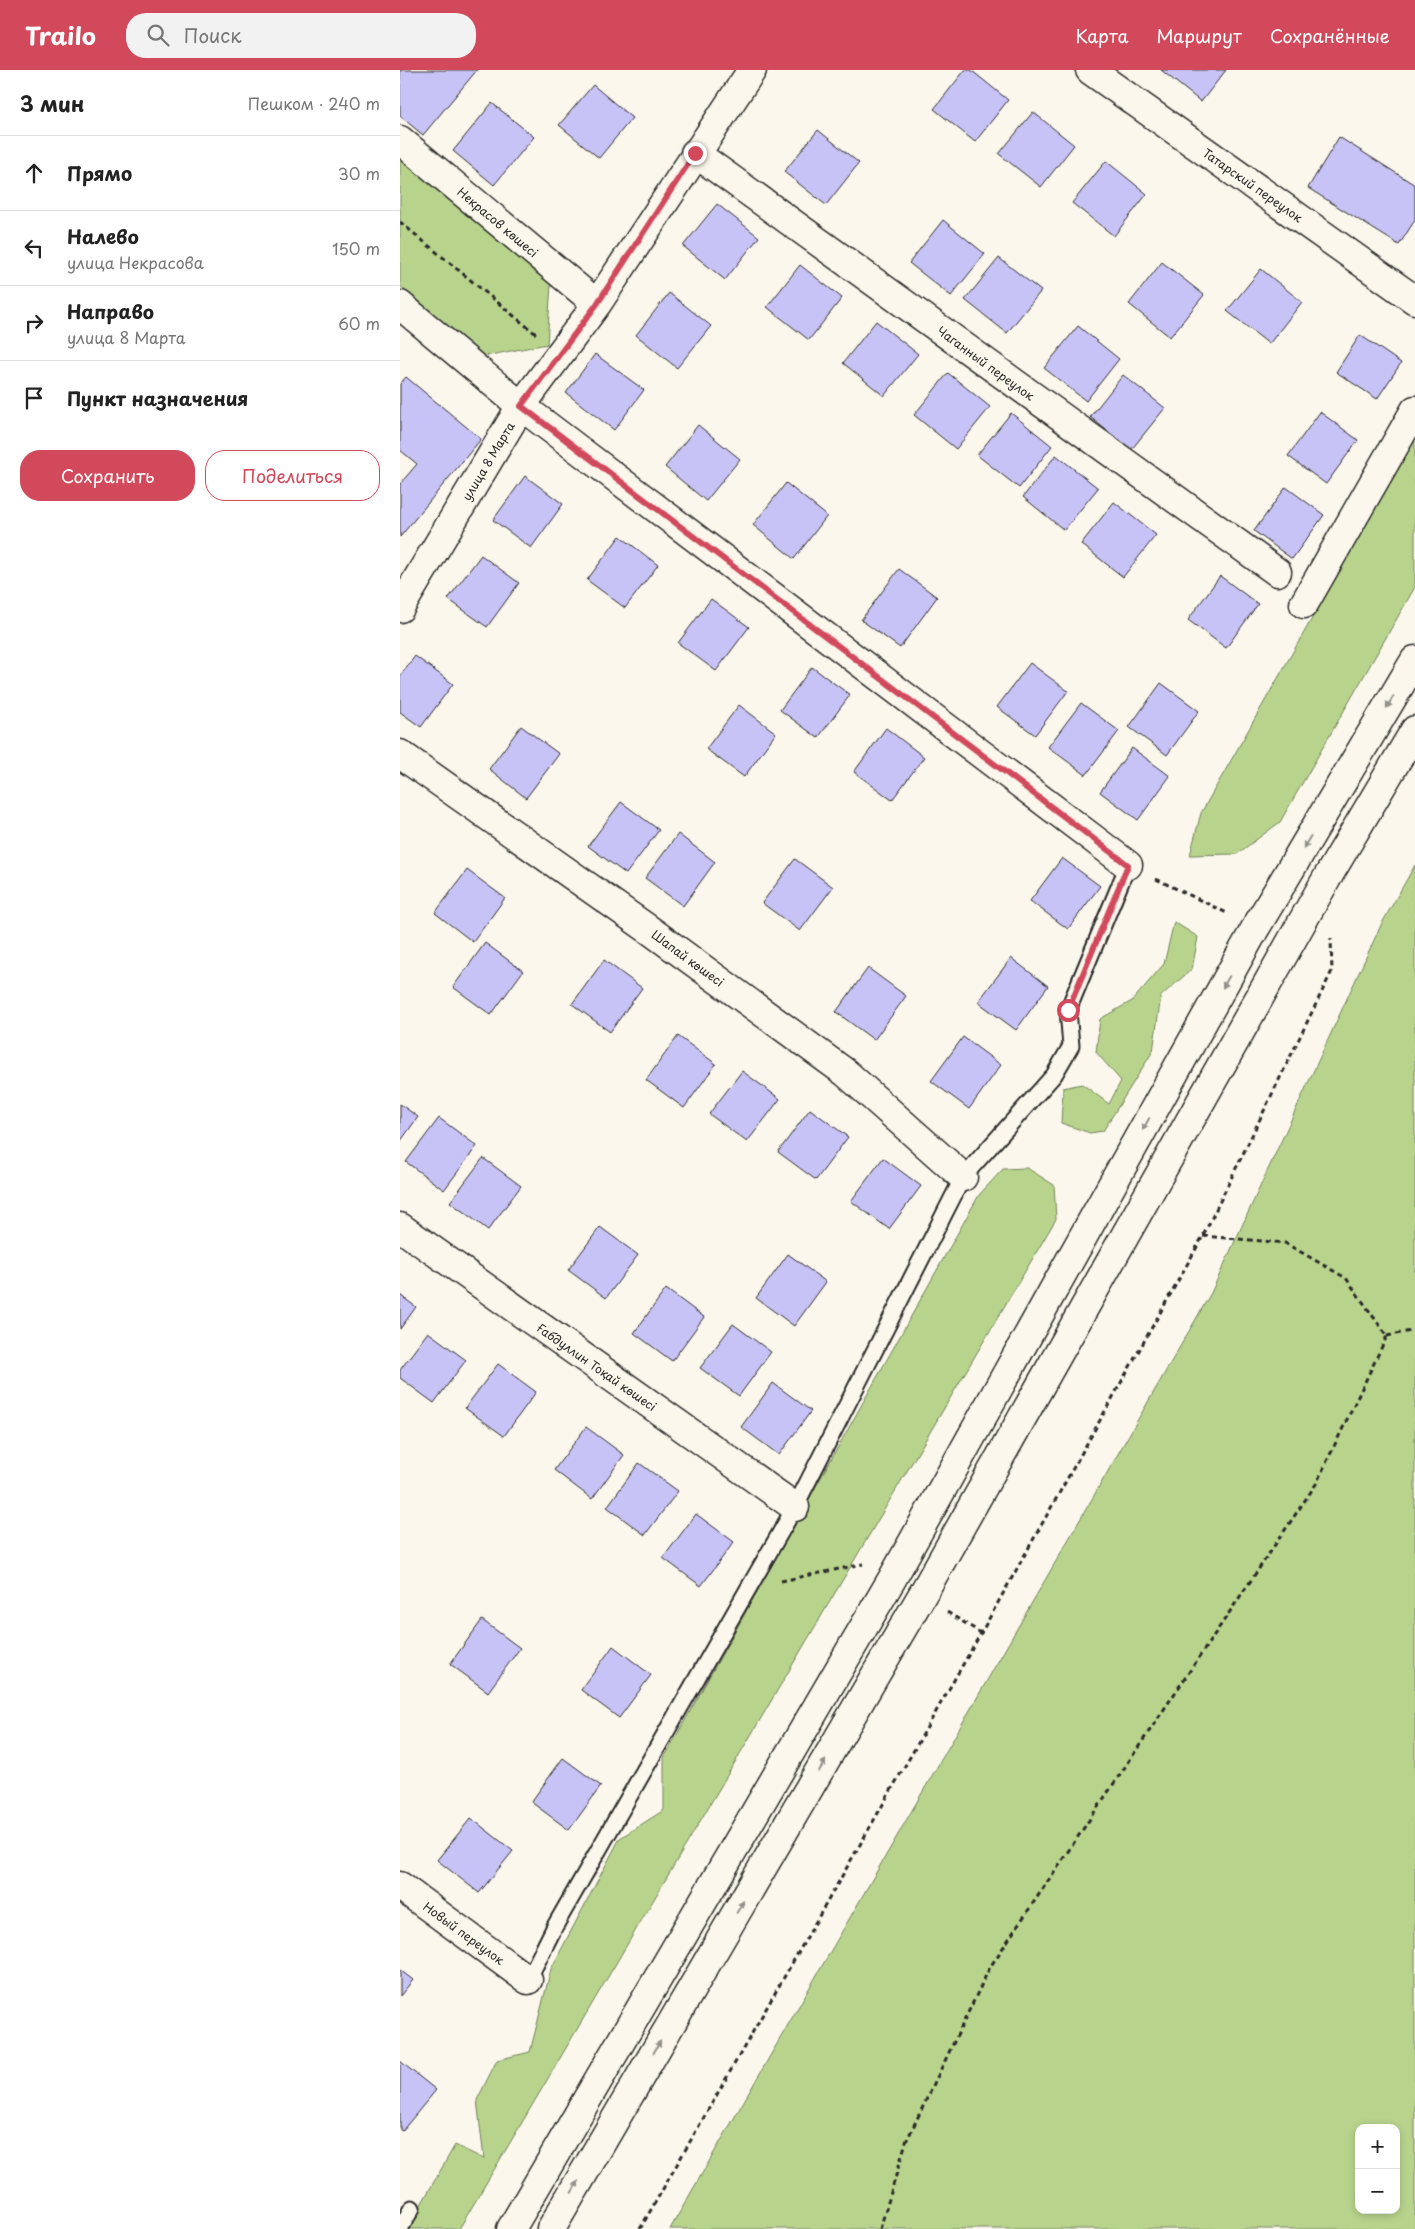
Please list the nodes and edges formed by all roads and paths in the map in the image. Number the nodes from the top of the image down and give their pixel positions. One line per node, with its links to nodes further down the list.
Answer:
1 (752, 70): 4 (street, улица 8 Марта)
2 (1090, 70): 6 (street, Татарский переулок)
3 (400, 140): 7 (street, Некрасов көшесі)
4 (695, 153): 7 (street, улица 8 Марта); 12 (street, Чаганный переулок)
5 (400, 223): 9 (path)
6 (1415, 300)
7 (597, 304): 9 (street, улица 8 Марта)
8 (400, 305): 10 (street)
9 (560, 354): 10 (street, улица 8 Марта)
10 (521, 406): 14 (street, улица 8 Марта); 18 (street)
11 (1415, 410): 13 (street)
12 (1277, 572)
13 (1304, 604)
14 (400, 608)
15 (1415, 660): 19 (street, one-way to 19)
16 (1415, 730): 34 (street, one-way to 16)
17 (400, 754): 21 (street, Шапай көшесі)
18 (1128, 865): 19 (path); 21 (lane)
19 (1256, 927): 33 (street, one-way to 33)
20 (1330, 934): 23 (path)
21 (963, 1177): 26 (lane)
22 (400, 1227): 26 (street, Ғабдуллин Тоқай көшесі)
23 (1203, 1236): 25 (path); 35 (path)
24 (1415, 1330): 25 (path)
25 (1387, 1336): 36 (path)
26 (795, 1507): 28 (lane)
27 (866, 1564): 28 (path)
28 (749, 1588): 30 (lane)
29 (400, 1886): 30 (street, Новый переулок)
30 (528, 1980)
31 (412, 2208): 32 (lane)
32 (400, 2229)
33 (511, 2229)
34 (551, 2229)
35 (640, 2229)
36 (880, 2229)

